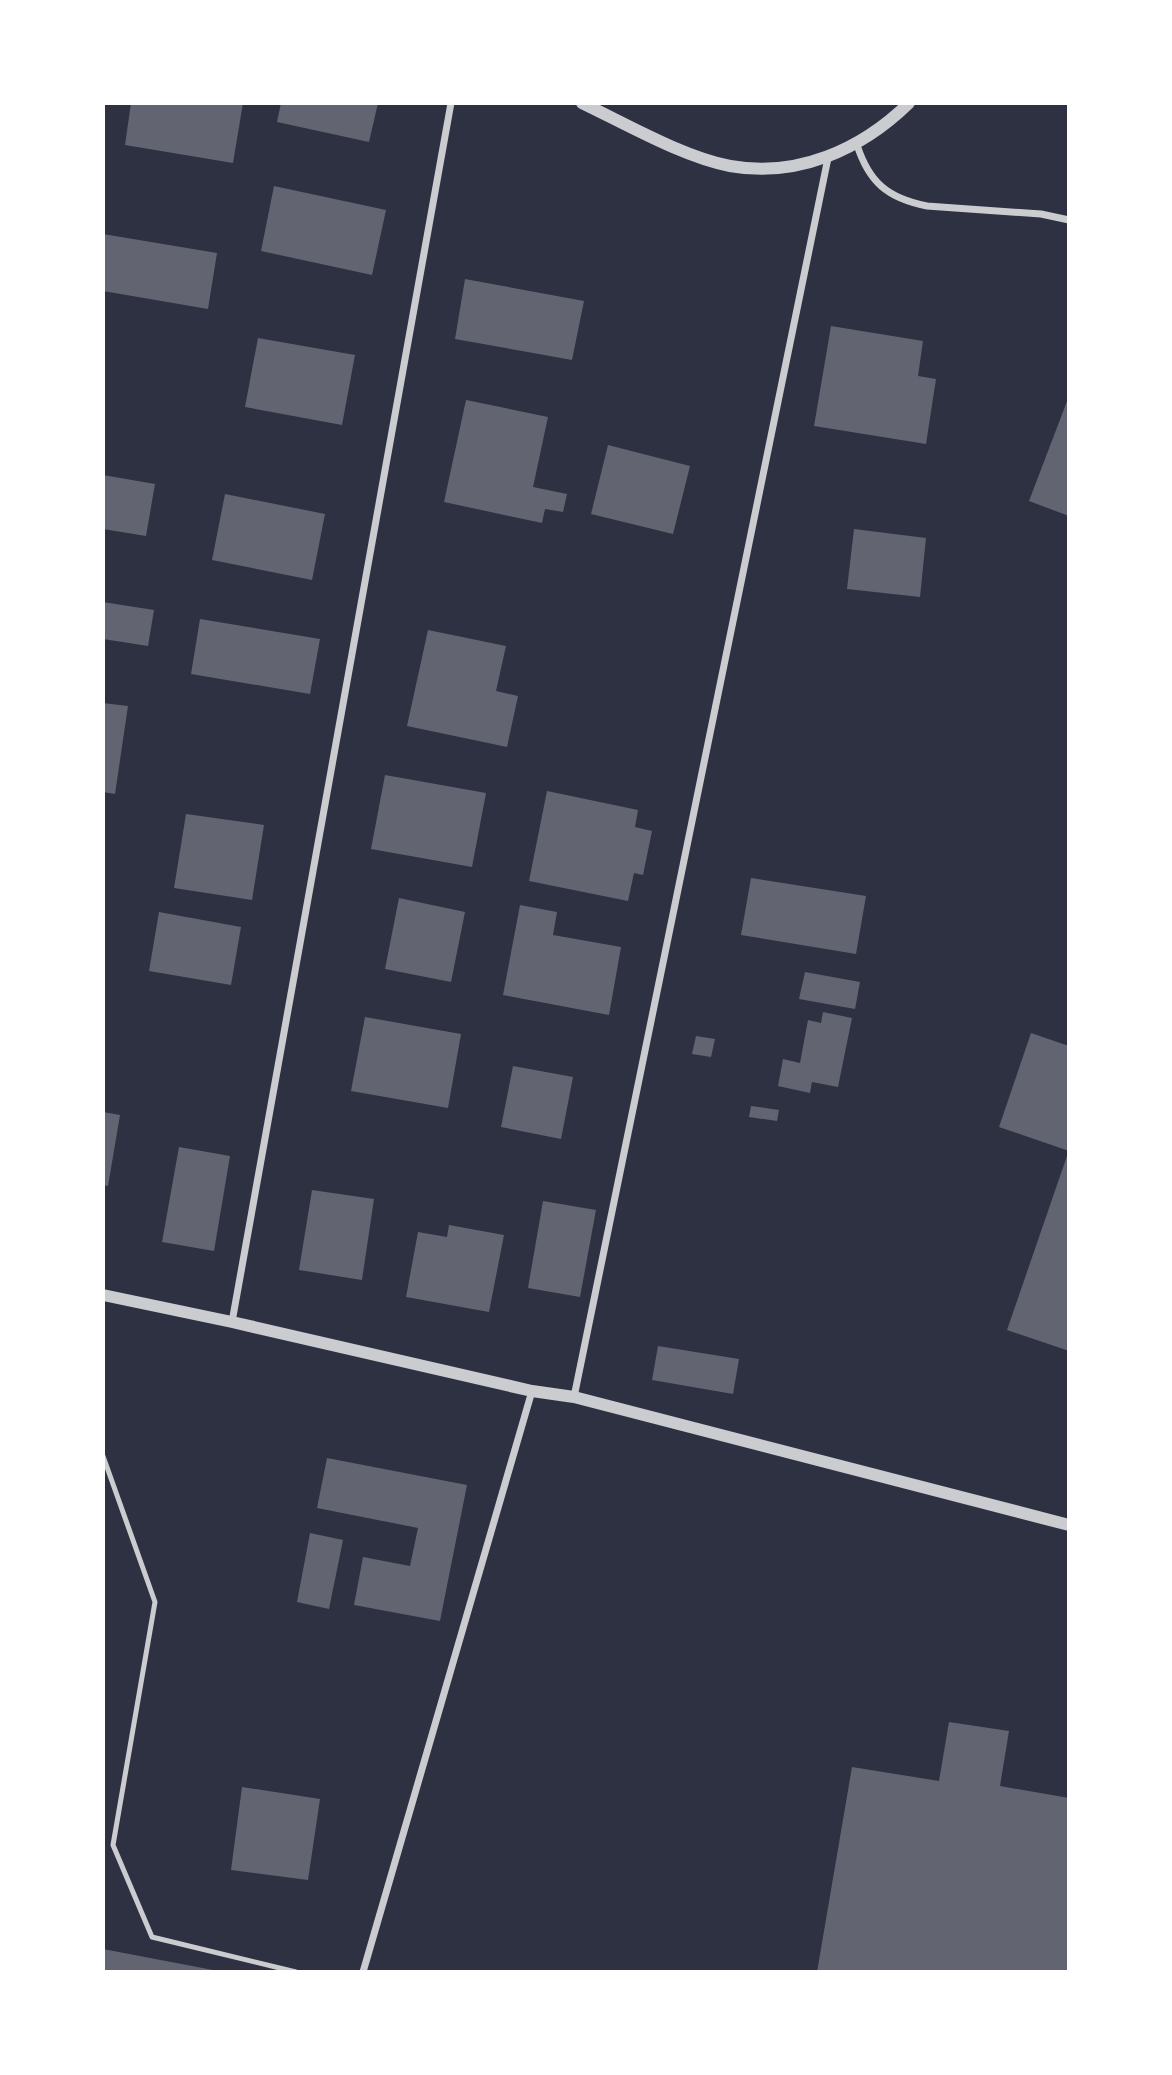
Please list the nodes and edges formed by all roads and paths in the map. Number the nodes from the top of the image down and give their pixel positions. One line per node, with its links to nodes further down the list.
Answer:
1 (451, 103): 8 (street)
2 (582, 103): 5 (street)
3 (909, 103): 4 (street)
4 (857, 145): 5 (street); 6 (street)
5 (828, 158): 10 (street)
6 (1069, 220)
7 (103, 1295): 8 (street)
8 (232, 1322): 9 (street)
9 (532, 1391): 10 (street); 14 (street)
10 (574, 1397): 12 (street)
11 (103, 1457): 13 (lane)
12 (1069, 1525)
13 (296, 1972)
14 (363, 1972)

